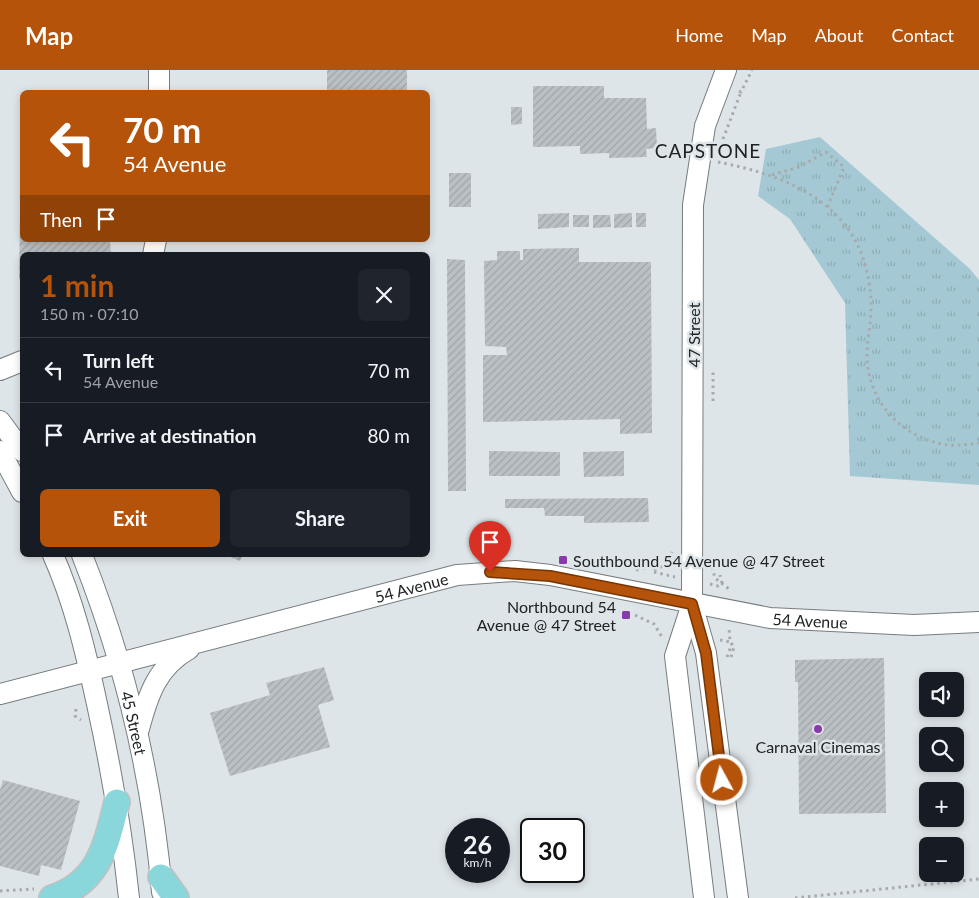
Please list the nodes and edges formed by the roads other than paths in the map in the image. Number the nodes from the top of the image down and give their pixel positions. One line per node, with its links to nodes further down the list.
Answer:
1 (159, 70): 3 (street)
2 (726, 70): 12 (street, 47 Street)
3 (159, 90)
4 (20, 362): 5 (street)
5 (0, 370)
6 (0, 421): 7 (street)
7 (20, 448)
8 (0, 451): 9 (street)
9 (20, 488)
10 (54, 557): 16 (street, 45 Street)
11 (83, 557): 15 (street, 45 Street)
12 (692, 604): 13 (street, 54 Avenue); 14 (street, 54 Avenue); 24 (street, 47 Street); 25 (street, 47 Street)
13 (979, 622)
14 (206, 639): 15 (street, 54 Avenue); 18 (street)
15 (120, 662): 16 (street, 54 Avenue); 18 (street, 45 Street)
16 (90, 671): 17 (street, 54 Avenue); 19 (street, 45 Street)
17 (0, 694)
18 (138, 732): 20 (street, 45 Street)
19 (117, 802): 21 (main road); 22 (street, 45 Street)
20 (162, 887): 23 (main road)
21 (47, 893)
22 (129, 898)
23 (176, 898)
24 (704, 898)
25 (738, 898)

